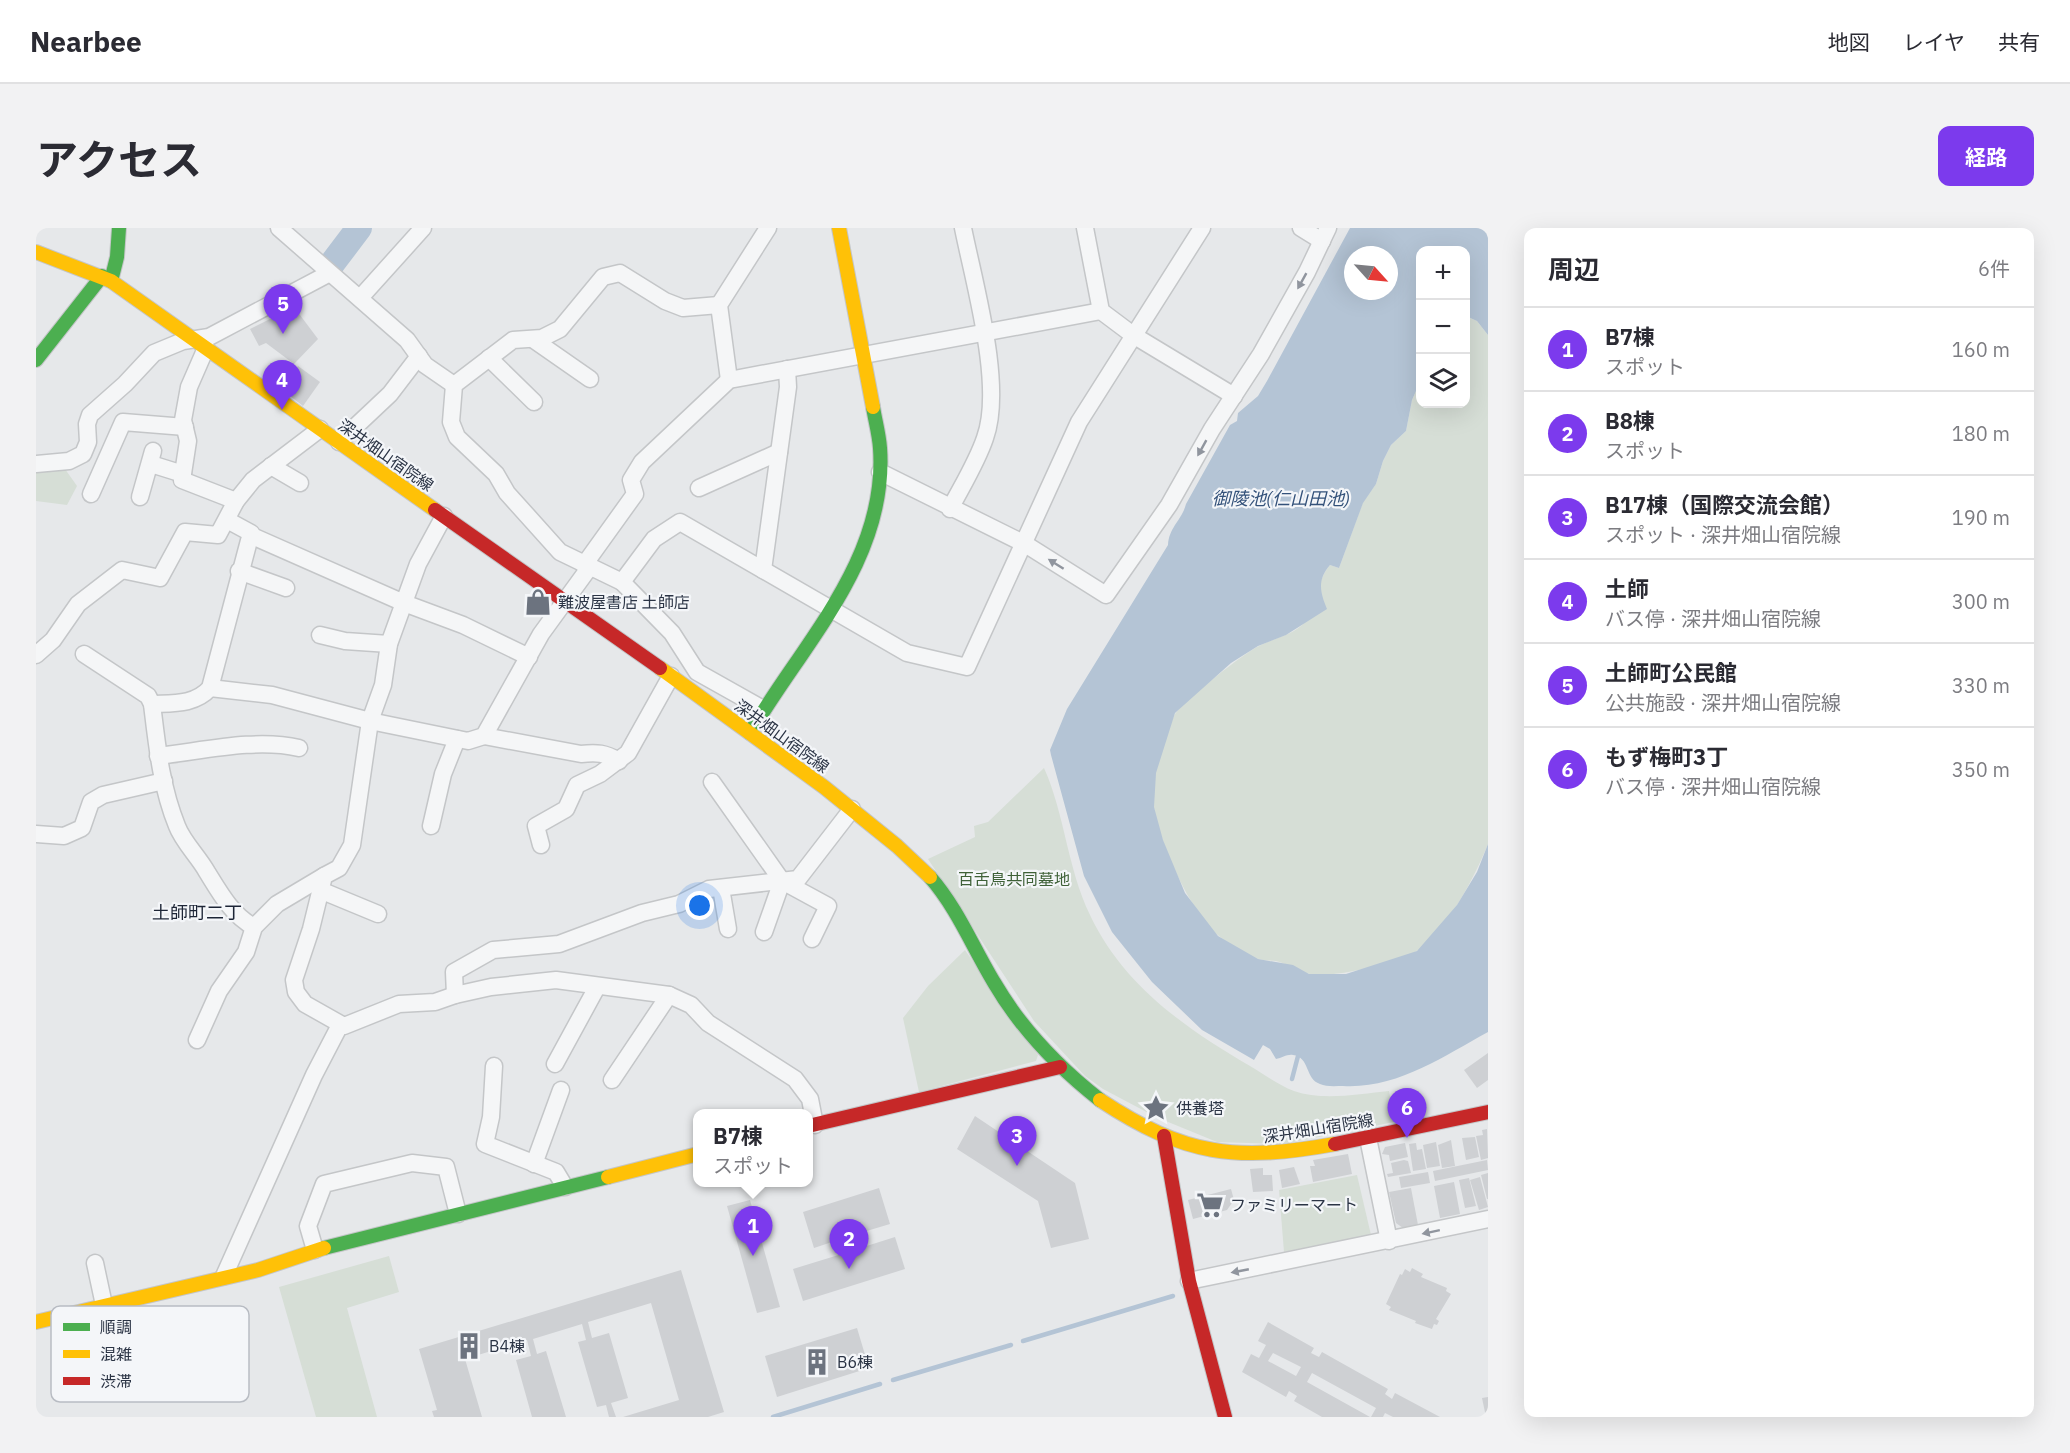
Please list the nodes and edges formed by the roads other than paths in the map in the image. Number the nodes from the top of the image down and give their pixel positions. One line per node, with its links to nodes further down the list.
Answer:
1 (119, 228): 13 (main road)
2 (279, 228): 12 (street)
3 (423, 228): 14 (street)
4 (768, 228): 15 (street)
5 (839, 228): 22 (main road)
6 (963, 228): 17 (street)
7 (1085, 228): 16 (street)
8 (1202, 228): 18 (street)
9 (1301, 228): 10 (street)
10 (1325, 234): 30 (street, one-way to 30)
11 (36, 252): 13 (main road, 深井畑山宿院線)
12 (328, 274): 14 (street); 21 (street)
13 (106, 278): 19 (main road); 21 (main road, 深井畑山宿院線)
14 (360, 298): 23 (street)
15 (719, 306): 20 (street); 28 (street)
16 (1101, 311): 17 (street); 18 (street)
17 (983, 333): 22 (street); 45 (street)
18 (1133, 336): 30 (street); 49 (street)
19 (43, 340): 25 (main road)
20 (534, 340): 24 (street); 27 (street)
21 (199, 344): 32 (street); 33 (main road, 深井畑山宿院線); 36 (street)
22 (864, 355): 26 (street); 38 (main road)
23 (419, 356): 29 (street); 34 (street)
24 (489, 358): 29 (street); 31 (street)
25 (36, 360)
26 (787, 369): 28 (street); 35 (street)
27 (590, 380)
28 (729, 380): 50 (street)
29 (454, 385): 50 (street)
30 (1234, 396): 49 (street, one-way to 49)
31 (534, 402)
32 (185, 427): 39 (street); 42 (street)
33 (320, 429): 34 (main road, 深井畑山宿院線); 37 (street)
34 (339, 442): 46 (main road, 深井畑山宿院線)
35 (779, 452): 41 (street); 51 (street)
36 (36, 464)
37 (271, 466): 40 (street); 44 (street)
38 (880, 472): 45 (street); 57 (main road)
39 (183, 474): 43 (street); 44 (street)
40 (300, 483)
41 (699, 488)
42 (91, 494)
43 (140, 497)
44 (236, 501): 47 (street)
45 (950, 509): 49 (street)
46 (444, 516): 55 (main road, 深井畑山宿院線); 56 (street)
47 (227, 520): 48 (street); 61 (street)
48 (250, 535): 52 (street); 56 (street)
49 (1025, 544): 57 (street)
50 (587, 566): 53 (street); 55 (street)
51 (763, 570): 53 (street); 57 (street)
52 (239, 571): 54 (street); 64 (street)
53 (622, 582): 66 (street)
54 (286, 588)
55 (564, 601): 62 (street); 63 (main road, 深井畑山宿院線)
56 (404, 603): 59 (street); 62 (street)
57 (830, 608): 66 (main road)
58 (320, 635): 59 (street)
59 (389, 644): 67 (street)
60 (84, 654): 65 (street)
61 (36, 655)
62 (529, 657): 69 (street)
63 (671, 676): 68 (main road, 深井畑山宿院線); 73 (street)
64 (210, 688): 65 (street); 67 (street)
65 (152, 704): 72 (street)
66 (763, 709): 68 (main road)
67 (370, 721): 70 (street); 81 (street)
68 (750, 733): 76 (main road, 深井畑山宿院線)
69 (484, 736): 70 (street); 73 (street)
70 (457, 739): 77 (street)
71 (299, 748): 72 (street)
72 (158, 756): 74 (street)
73 (619, 761): 79 (street)
74 (164, 781): 78 (street); 84 (street)
75 (711, 782): 80 (street)
76 (852, 808): 80 (street); 95 (main road, 深井畑山宿院線)
77 (432, 826)
78 (36, 834)
79 (541, 845)
80 (782, 881): 82 (street); 86 (street); 87 (street)
81 (322, 883): 83 (street); 84 (street); 91 (street)
82 (721, 888): 85 (street); 89 (street)
83 (378, 914)
84 (254, 927): 92 (street)
85 (728, 928)
86 (765, 932)
87 (812, 939)
88 (597, 987): 89 (street); 90 (street); 93 (street)
89 (455, 994): 91 (street)
90 (669, 995): 96 (street); 98 (street)
91 (340, 1025): 111 (street)
92 (197, 1040)
93 (555, 1064)
94 (494, 1066): 104 (street)
95 (1060, 1067): 100 (main road); 101 (main road, 深井畑山宿院線)
96 (612, 1080)
97 (561, 1090): 104 (street)
98 (811, 1109)
99 (1488, 1112): 102 (main road, 深井畑山宿院線)
100 (813, 1126)
101 (1164, 1136): 102 (main road, 深井畑山宿院線); 112 (main road)
102 (1368, 1138): 108 (street)
103 (693, 1155): 105 (main road)
104 (534, 1164): 105 (street)
105 (565, 1187): 106 (main road)
106 (458, 1214): 109 (main road); 109 (street)
107 (1487, 1222): 108 (street, one-way to 108)
108 (1389, 1241): 112 (street, one-way to 112)
109 (315, 1250): 111 (main road)
110 (95, 1263): 113 (street)
111 (224, 1276): 113 (main road)
112 (1189, 1281): 117 (main road)
113 (104, 1305): 114 (main road)
114 (100, 1306)
115 (51, 1318): 116 (main road)
116 (36, 1322)
117 (1225, 1417)

